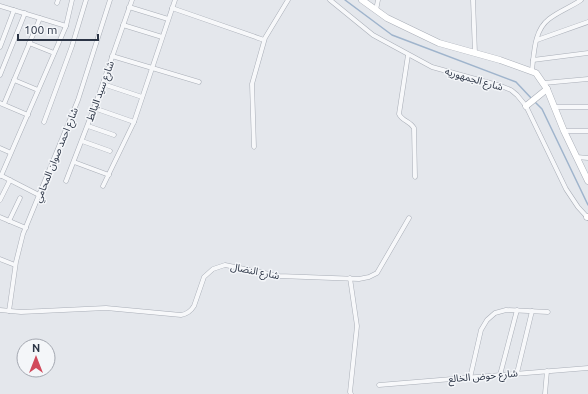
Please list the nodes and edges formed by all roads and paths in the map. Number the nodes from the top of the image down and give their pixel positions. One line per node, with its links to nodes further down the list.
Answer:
1 (72, 0): 22 (street)
2 (86, 0): 51 (street)
3 (110, 0): 72 (street, شارع احمد صوان المحامي)
4 (132, 0): 13 (street, شارع سيد البالط)
5 (175, 0): 14 (street)
6 (288, 0): 25 (street)
7 (330, 0): 32 (street, شارع الجمهوريه)
8 (362, 0): 16 (street)
9 (378, 0): 16 (street)
10 (473, 0): 30 (street)
11 (581, 0): 26 (street)
12 (0, 6): 15 (street)
13 (129, 8): 19 (street); 21 (street, شارع سيد البالط)
14 (172, 8): 19 (street); 25 (street)
15 (14, 10): 17 (street); 23 (street)
16 (376, 10): 30 (street)
17 (25, 13): 18 (street); 37 (street)
18 (40, 18): 22 (street); 27 (street)
19 (168, 19): 24 (street)
20 (588, 22): 26 (street)
21 (123, 25): 24 (street); 33 (street, شارع سيد البالط)
22 (66, 26): 29 (street)
23 (2, 35): 28 (street)
24 (162, 37): 35 (street)
25 (264, 40): 58 (street)
26 (537, 40): 34 (street)
27 (29, 43): 29 (street); 39 (street)
28 (0, 47)
29 (54, 53): 43 (street)
30 (475, 53): 36 (street)
31 (588, 53): 34 (street)
32 (408, 54): 46 (street, شارع الجمهوريه); 67 (street)
33 (112, 56): 35 (street); 41 (street, شارع سيد البالط)
34 (533, 60): 36 (street)
35 (152, 68): 40 (street); 44 (street)
36 (532, 70): 42 (street)
37 (0, 75)
38 (588, 79): 42 (street)
39 (14, 80): 43 (street); 45 (street)
40 (199, 82)
41 (103, 84): 44 (street); 49 (street, شارع سيد البالط)
42 (545, 86): 46 (street); 47 (street)
43 (38, 90): 50 (street)
44 (142, 97): 52 (street)
45 (2, 103): 50 (street)
46 (528, 104): 77 (street, شارع الجمهوريه)
47 (554, 107): 48 (street); 54 (street)
48 (588, 107)
49 (94, 108): 52 (street); 53 (street, شارع سيد البالط)
50 (28, 114): 65 (street)
51 (44, 122)
52 (134, 122): 66 (street)
53 (88, 126): 56 (street); 57 (street, شارع سيد البالط)
54 (564, 131): 55 (street); 62 (street)
55 (588, 131)
56 (114, 135)
57 (82, 142): 60 (street); 64 (street, شارع سيد البالط)
58 (254, 147)
59 (0, 148): 61 (street)
60 (110, 151)
61 (9, 152)
62 (577, 158): 63 (street); 70 (street)
63 (588, 158)
64 (74, 162): 66 (street); 69 (street, شارع سيد البالط)
65 (1, 175): 68 (street)
66 (109, 175): 71 (street)
67 (415, 177)
68 (10, 180): 72 (street); 74 (street)
69 (66, 181)
70 (588, 181)
71 (103, 186)
72 (39, 195): 79 (street, شارع احمد صوان المحامي)
73 (20, 198): 78 (street)
74 (0, 200)
75 (0, 217): 78 (street)
76 (409, 218): 82 (street, شارع النضال)
77 (588, 218)
78 (9, 221): 79 (street)
79 (26, 228): 81 (street, شارع احمد صوان المحامي)
80 (0, 259): 81 (street)
81 (15, 265): 85 (street, شارع احمد صوان المحامي)
82 (350, 278): 85 (street, شارع النضال); 94 (street)
83 (0, 310): 85 (street, شارع النضال)
84 (517, 310): 86 (street); 91 (street); 92 (street)
85 (9, 311)
86 (532, 311): 87 (street); 90 (street)
87 (548, 312)
88 (588, 368): 89 (street, شارع حوض الخالع)
89 (547, 371): 90 (street, شارع حوض الخالع); 95 (street)
90 (517, 373): 91 (street, شارع حوض الخالع)
91 (500, 375): 92 (street, شارع حوض الخالع)
92 (470, 378): 93 (street, شارع حوض الخالع)
93 (378, 385)
94 (351, 394)
95 (545, 394)

